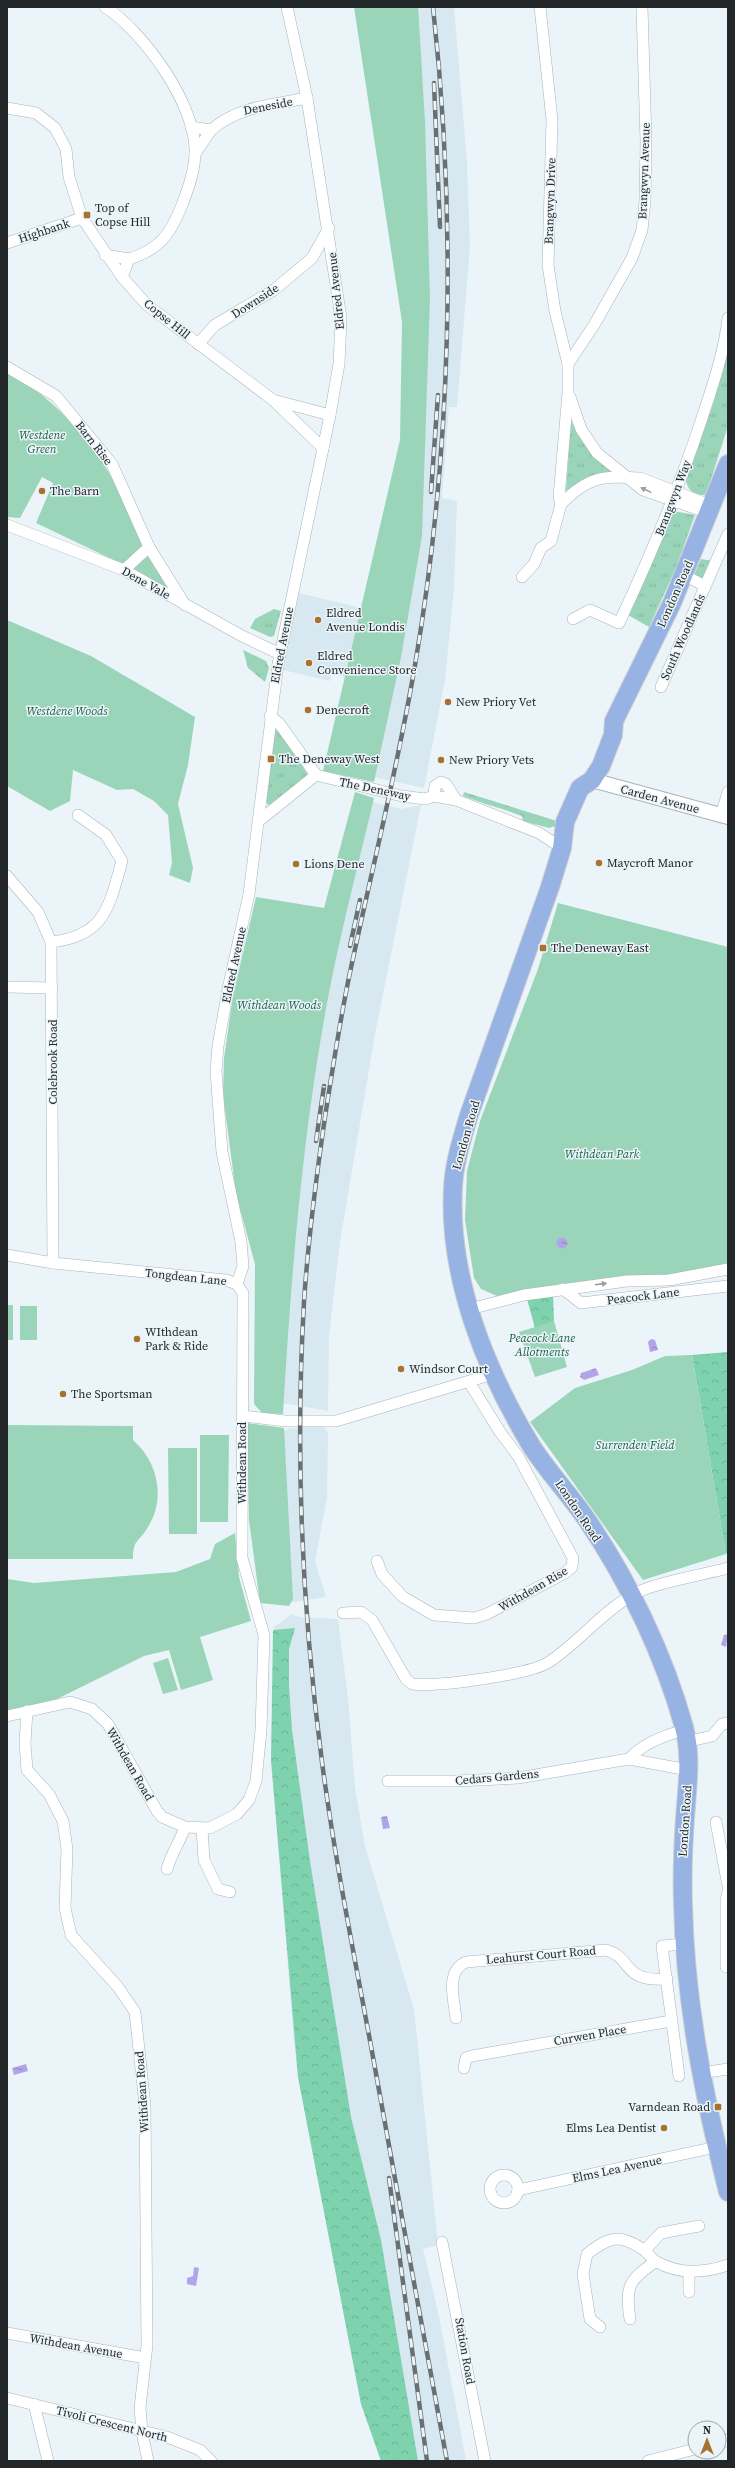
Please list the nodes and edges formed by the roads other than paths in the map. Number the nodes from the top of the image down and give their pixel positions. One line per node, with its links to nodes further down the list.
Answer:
1 (105, 7): 7 (street)
2 (287, 7): 5 (street, Eldred Avenue)
3 (540, 7): 20 (street, Brangwyn Drive)
4 (642, 7): 20 (street, Brangwyn Avenue)
5 (307, 98): 8 (street, Deneside); 11 (street, Eldred Avenue)
6 (7, 108): 10 (street, Copse Hill)
7 (191, 127): 8 (street); 9 (street)
8 (211, 130): 9 (street, Deneside)
9 (195, 154): 16 (street)
10 (82, 218): 12 (street, Highbank); 13 (street, Copse Hill)
11 (329, 228): 14 (street, Eldred Avenue); 15 (street, Downside)
12 (7, 243)
13 (106, 255): 16 (street); 17 (street, Copse Hill)
14 (332, 256): 15 (street); 24 (street, Eldred Avenue)
15 (312, 258): 19 (street, Downside)
16 (129, 259): 17 (street)
17 (122, 277): 19 (street, Copse Hill)
18 (728, 318): 28 (street, Brangwyn Way)
19 (198, 344): 23 (street, Copse Hill)
20 (568, 364): 22 (street, Brangwyn Drive)
21 (7, 367): 33 (street, Barn Rise)
22 (568, 393): 27 (street, Brangwyn Drive); 29 (street, Brangwyn Drive)
23 (273, 400): 24 (street, Copse Hill); 25 (street, Copse Hill)
24 (330, 415): 25 (street, Eldred Avenue)
25 (323, 448): 40 (street, Eldred Avenue)
26 (728, 464): 30 (highway, London Road)
27 (628, 477): 28 (street, Brangwyn Drive); 29 (street)
28 (675, 496): 30 (street, Brangwyn Drive); 39 (street, Brangwyn Way)
29 (561, 504): 36 (street)
30 (710, 509): 35 (highway, London Road)
31 (7, 525): 34 (street, Dene Vale)
32 (728, 534): 37 (street, South Woodlands)
33 (149, 547): 34 (street); 38 (street, Barn Rise)
34 (124, 570): 38 (street, Dene Vale)
35 (684, 575): 37 (street); 44 (highway, London Road)
36 (522, 577)
37 (705, 586): 41 (street, South Woodlands)
38 (185, 605): 40 (street, Dene Vale)
39 (573, 619)
40 (280, 654): 42 (street, Eldred Avenue)
41 (661, 687)
42 (270, 716): 43 (street); 48 (street, Eldred Avenue)
43 (316, 775): 48 (street); 50 (street, The Deneway)
44 (592, 780): 47 (street, Carden Avenue); 49 (highway, London Road); 51 (highway, London Road)
45 (728, 792): 47 (street)
46 (78, 815): 53 (street)
47 (725, 816)
48 (260, 820): 59 (street, Eldred Avenue)
49 (564, 829): 50 (street, The Deneway); 51 (highway, London Road)
50 (540, 833): 51 (street, The Deneway)
51 (562, 848): 62 (highway, London Road)
52 (7, 876): 53 (street, Colebrook Road)
53 (51, 942): 55 (street, Colebrook Road)
54 (7, 987): 55 (street)
55 (52, 988): 57 (street, Colebrook Road)
56 (7, 1255): 57 (street, Tongdean Lane)
57 (53, 1264): 59 (street, Tongdean Lane)
58 (728, 1269): 61 (street, Peacock Lane, one-way to 58)
59 (237, 1284): 65 (street, Tongdean Lane)
60 (728, 1286): 61 (street, Peacock Lane)
61 (563, 1289): 62 (street, Peacock Lane)
62 (470, 1309): 63 (highway, London Road)
63 (493, 1374): 64 (street); 68 (highway, London Road)
64 (469, 1382): 65 (street); 66 (street, Withdean Rise)
65 (243, 1413): 79 (street, Withdean Road)
66 (377, 1561)
67 (728, 1568): 68 (street)
68 (630, 1596): 69 (street); 73 (highway, London Road)
69 (343, 1613)
70 (27, 1711): 71 (street); 78 (street, Withdean Road); 106 (street, Withdean Road)
71 (7, 1716)
72 (728, 1723): 73 (street)
73 (686, 1736): 74 (street); 75 (highway, London Road)
74 (629, 1759): 75 (street, Cedars Gardens); 76 (street, Cedars Gardens)
75 (688, 1770): 84 (highway, London Road)
76 (388, 1781)
77 (716, 1822): 81 (street)
78 (185, 1827): 79 (street, Withdean Road); 80 (street)
79 (202, 1829): 82 (street)
80 (166, 1869)
81 (728, 1886)
82 (230, 1892)
83 (728, 1892): 85 (street)
84 (684, 1944): 86 (street); 91 (highway, London Road)
85 (727, 1967)
86 (667, 1979): 87 (street, Leahurst Court Road); 88 (street)
87 (456, 2018)
88 (671, 2021): 89 (street, Curwen Place); 92 (street)
89 (464, 2068)
90 (728, 2069): 91 (street)
91 (700, 2073): 93 (highway, London Road)
92 (679, 2076)
93 (716, 2147): 94 (street, Elms Lea Avenue); 95 (highway, London Road)
94 (518, 2190)
95 (728, 2192)
96 (699, 2226): 98 (street)
97 (442, 2242): 114 (street, Station Road)
98 (645, 2250): 99 (street); 104 (street)
99 (655, 2262): 101 (street); 103 (street)
100 (728, 2265): 101 (street)
101 (689, 2272): 102 (street)
102 (689, 2292)
103 (630, 2319)
104 (600, 2327)
105 (7, 2333): 106 (street, Withdean Avenue)
106 (145, 2358): 109 (street, Withdean Road)
107 (7, 2398): 108 (street, Tivoli Crescent North)
108 (34, 2404): 109 (street, Tivoli Crescent North); 111 (street)
109 (142, 2432): 112 (street, Withdean Road); 113 (street, Tivoli Crescent North)
110 (687, 2451): 115 (street)
111 (48, 2461)
112 (148, 2461)
113 (211, 2461)
114 (485, 2461)
115 (648, 2461)

